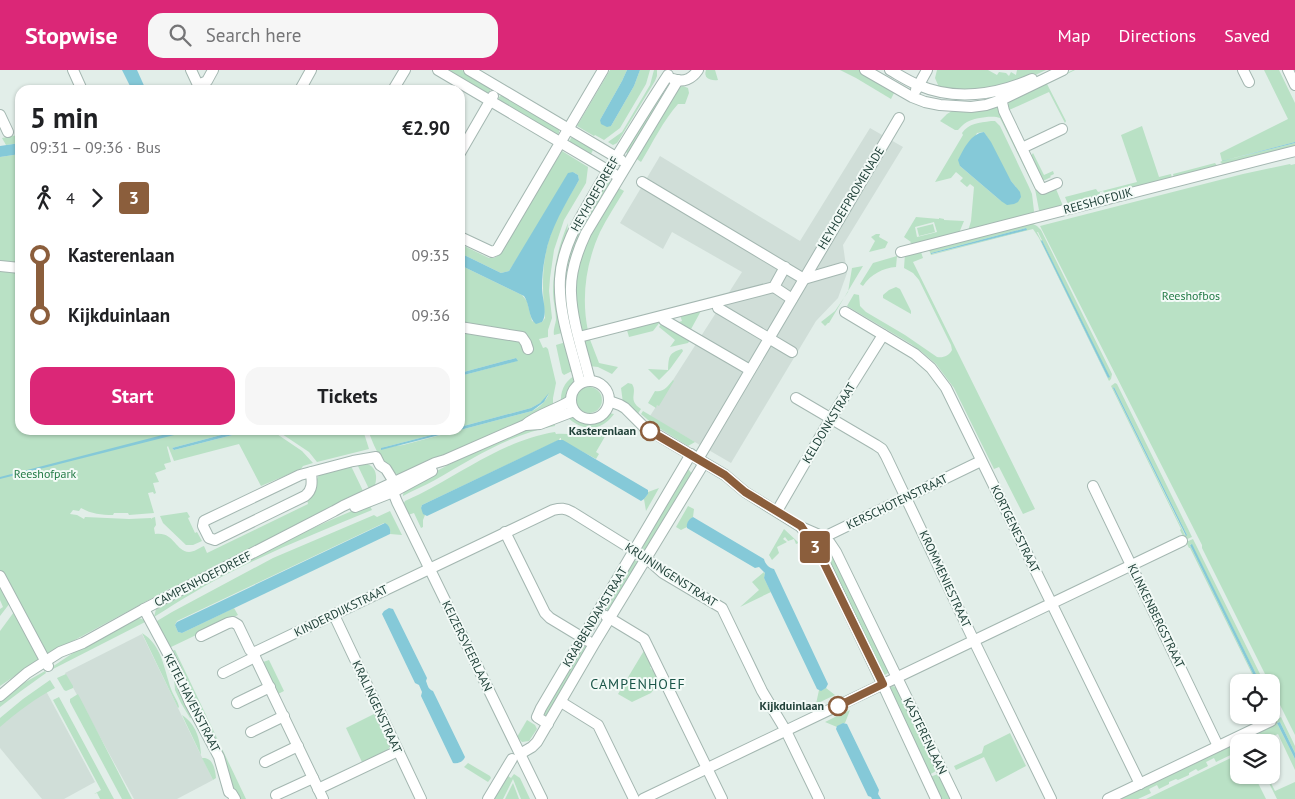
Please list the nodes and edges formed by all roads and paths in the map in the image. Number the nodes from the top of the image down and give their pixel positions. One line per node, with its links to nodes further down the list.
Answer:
1 (73, 70): 21 (street)
2 (190, 70): 22 (street)
3 (213, 70): 23 (street)
4 (311, 70): 24 (street)
5 (405, 70): 25 (street)
6 (438, 70): 26 (street)
7 (468, 70): 29 (street)
8 (603, 70): 35 (street)
9 (698, 70): 18 (street)
10 (865, 70): 31 (street)
11 (890, 70): 27 (street)
12 (927, 70): 27 (street)
13 (1051, 70): 30 (street)
14 (1063, 70): 30 (street)
15 (1243, 70): 19 (street)
16 (1288, 70): 20 (street)
17 (666, 72): 18 (street); 42 (street, HEYHOEFDREEF)
18 (678, 80): 43 (street, HEYHOEFDREEF)
19 (1249, 82)
20 (1295, 84)
21 (80, 85)
22 (198, 85)
23 (202, 85)
24 (303, 85)
25 (396, 85)
26 (463, 85)
27 (919, 85): 30 (street); 31 (street)
28 (465, 86): 32 (street)
29 (498, 88): 32 (street); 35 (street)
30 (1000, 95): 31 (street); 40 (street)
31 (912, 98)
32 (490, 101): 38 (street); 39 (street)
33 (0, 116): 37 (street)
34 (899, 118): 54 (street, HEYHOEFPROMENADE)
35 (568, 129): 38 (street); 42 (street)
36 (1062, 129): 40 (street)
37 (8, 132)
38 (560, 142): 44 (street); 48 (street)
39 (465, 144)
40 (1022, 148): 47 (street)
41 (1295, 151): 49 (street, REESHOFDIJK)
42 (616, 157): 43 (street); 44 (street, HEYHOEFDREEF)
43 (627, 164): 45 (street, HEYHOEFDREEF)
44 (608, 170): 45 (street); 67 (street, HEYHOEFDREEF)
45 (620, 177): 62 (street, HEYHOEFDREEF)
46 (642, 182): 52 (street)
47 (1057, 183)
48 (465, 239)
49 (901, 252)
50 (0, 266): 51 (street)
51 (15, 268)
52 (785, 268): 54 (street); 55 (street)
53 (842, 268): 54 (street)
54 (804, 279): 56 (street, HEYHOEFPROMENADE)
55 (774, 287): 56 (street); 57 (street)
56 (792, 299): 63 (street, HEYHOEFPROMENADE)
57 (720, 304): 59 (street); 63 (street)
58 (845, 312): 61 (street, KORTGENESTRAAT)
59 (663, 316): 62 (street); 66 (street)
60 (465, 329): 64 (street)
61 (883, 335): 71 (street, KELDONKSTRAAT); 73 (street, KORTGENESTRAAT)
62 (579, 337): 67 (street, HEYHOEFDREEF)
63 (769, 338): 65 (street); 66 (street, HEYHOEFPROMENADE)
64 (528, 349)
65 (792, 352)
66 (750, 370): 72 (street, HEYHOEFPROMENADE)
67 (585, 382): 69 (street); 70 (street)
68 (796, 398): 71 (street, KROMMENIESTRAAT)
69 (572, 406): 70 (street); 76 (street, CAMPENHOEFDREEF)
70 (607, 406): 72 (street, KASTERENLAAN)
71 (831, 418): 77 (street, KROMMENIESTRAAT); 78 (street, KELDONKSTRAAT)
72 (698, 459): 78 (street, KASTERENLAAN); 84 (street, KRABBENDAMSTRAAT); 85 (street, KRABBENDAMSTRAAT)
73 (982, 461): 77 (street, KERSCHOTENSTRAAT); 89 (street, KORTGENESTRAAT)
74 (311, 472): 74 (street); 76 (street)
75 (1093, 486): 86 (street, KLINKENBERGSTRAAT)
76 (390, 487): 87 (street, KEIZERSVEERLAAN); 90 (street, CAMPENHOEFDREEF)
77 (906, 497): 81 (street, KERSCHOTENSTRAAT); 96 (street, KROMMENIESTRAAT)
78 (777, 511): 79 (street, KASTERENLAAN)
79 (801, 526): 81 (street, KASTERENLAAN); 83 (street, KASTERENLAAN)
80 (505, 532): 84 (street, KRUININGENSTRAAT); 87 (street, KRUININGENSTRAAT); 95 (street)
81 (824, 537): 83 (street, KERSCHOTENSTRAAT); 101 (street, KASTERENLAAN)
82 (1182, 541): 86 (street)
83 (812, 542): 102 (street, KASTERENLAAN)
84 (634, 551): 85 (street, KRUININGENSTRAAT); 91 (street, KRABBENDAMSTRAAT)
85 (646, 558): 93 (street, KRABBENDAMSTRAAT); 110 (street, KRUININGENSTRAAT)
86 (1131, 566): 89 (street); 113 (street, KLINKENBERGSTRAAT)
87 (430, 568): 92 (street, KINDERDIJKSTRAAT); 115 (street, KEIZERSVEERLAAN)
88 (0, 576): 99 (street)
89 (1051, 604): 96 (street); 119 (street, KORTGENESTRAAT)
90 (144, 609): 99 (street, CAMPENHOEFDREEF); 121 (street, KETELHAVENSTRAAT)
91 (599, 611): 93 (street); 95 (street, KRABBENDAMSTRAAT)
92 (334, 615): 98 (street, KINDERDIJKSTRAAT); 114 (street, KRALINGENSTRAAT)
93 (611, 619): 97 (street, KRABBENDAMSTRAAT); 117 (street)
94 (201, 636): 98 (street)
95 (582, 638): 97 (street); 108 (street, KRABBENDAMSTRAAT)
96 (974, 641): 101 (street); 133 (street, KROMMENIESTRAAT)
97 (594, 644): 106 (street, KRABBENDAMSTRAAT)
98 (254, 655): 100 (street, KINDERDIJKSTRAAT); 103 (street)
99 (47, 664): 104 (street, CAMPENHOEFDREEF)
100 (222, 673)
101 (897, 678): 102 (street); 132 (street, KASTERENLAAN)
102 (883, 684): 110 (street); 131 (street, KASTERENLAAN)
103 (270, 687): 105 (street); 107 (street)
104 (0, 696)
105 (237, 702)
106 (561, 702): 108 (street, KRABBENDAMSTRAAT); 127 (street)
107 (284, 716): 111 (street); 112 (street)
108 (548, 724): 115 (street, KRABBENDAMSTRAAT)
109 (1265, 724): 113 (street)
110 (786, 731): 117 (street); 130 (street, KRUININGENSTRAAT)
111 (251, 732)
112 (298, 746): 116 (street); 118 (street)
113 (1218, 746): 119 (street)
114 (398, 751): 120 (street); 124 (street, KRALINGENSTRAAT)
115 (516, 756): 125 (street); 126 (street, KEIZERSVEERLAAN)
116 (265, 762)
117 (708, 769): 128 (street); 129 (street)
118 (313, 778): 120 (street); 122 (street)
119 (1140, 784): 134 (street)
120 (318, 789): 123 (street)
121 (232, 795)
122 (276, 795)
123 (323, 799)
124 (421, 799)
125 (488, 799)
126 (542, 799)
127 (634, 799)
128 (643, 799)
129 (722, 799)
130 (819, 799)
131 (936, 799)
132 (956, 799)
133 (1051, 799)
134 (1108, 799)

